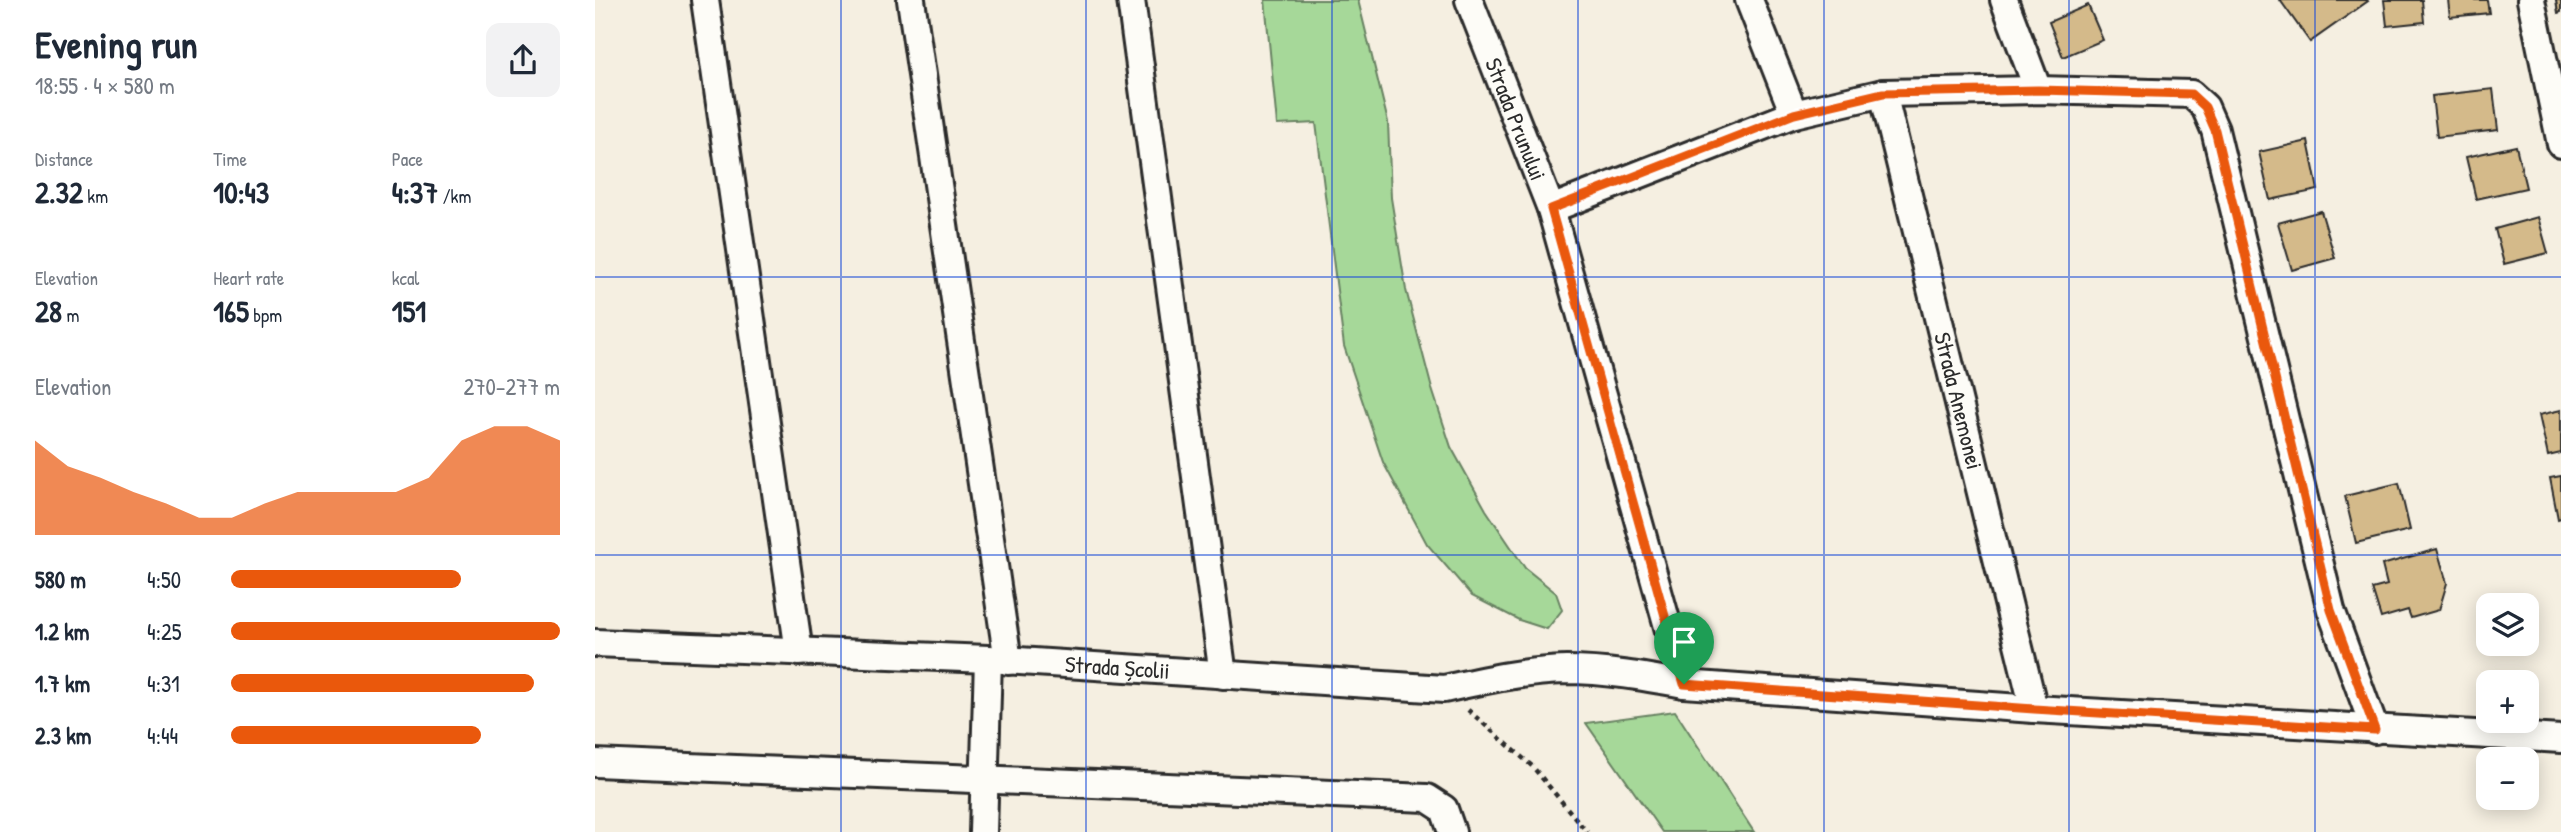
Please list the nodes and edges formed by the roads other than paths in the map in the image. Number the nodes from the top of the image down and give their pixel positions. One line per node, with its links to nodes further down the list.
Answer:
1 (705, 0): 14 (street)
2 (911, 0): 15 (street)
3 (1131, 0): 16 (street)
4 (1469, 0): 12 (street, Strada Prunului)
5 (1749, 0): 10 (street)
6 (2004, 0): 8 (street)
7 (2531, 0): 11 (street)
8 (2038, 90): 9 (street); 19 (street)
9 (1883, 93): 10 (street); 18 (street, Strada Anemonei)
10 (1794, 114): 12 (street)
11 (2561, 144)
12 (1551, 209): 17 (street, Strada Prunului)
13 (595, 643): 14 (street, Strada Școlii)
14 (799, 652): 15 (street, Strada Școlii)
15 (998, 660): 16 (street, Strada Școlii); 22 (street)
16 (1223, 676): 17 (street, Strada Școlii)
17 (1684, 684): 18 (street, Strada Școlii)
18 (2034, 709): 19 (street, Strada Școlii)
19 (2375, 730): 20 (street, Strada Școlii)
20 (2561, 738)
21 (595, 763): 22 (street)
22 (985, 780): 23 (street); 24 (street)
23 (983, 832)
24 (1452, 832)

